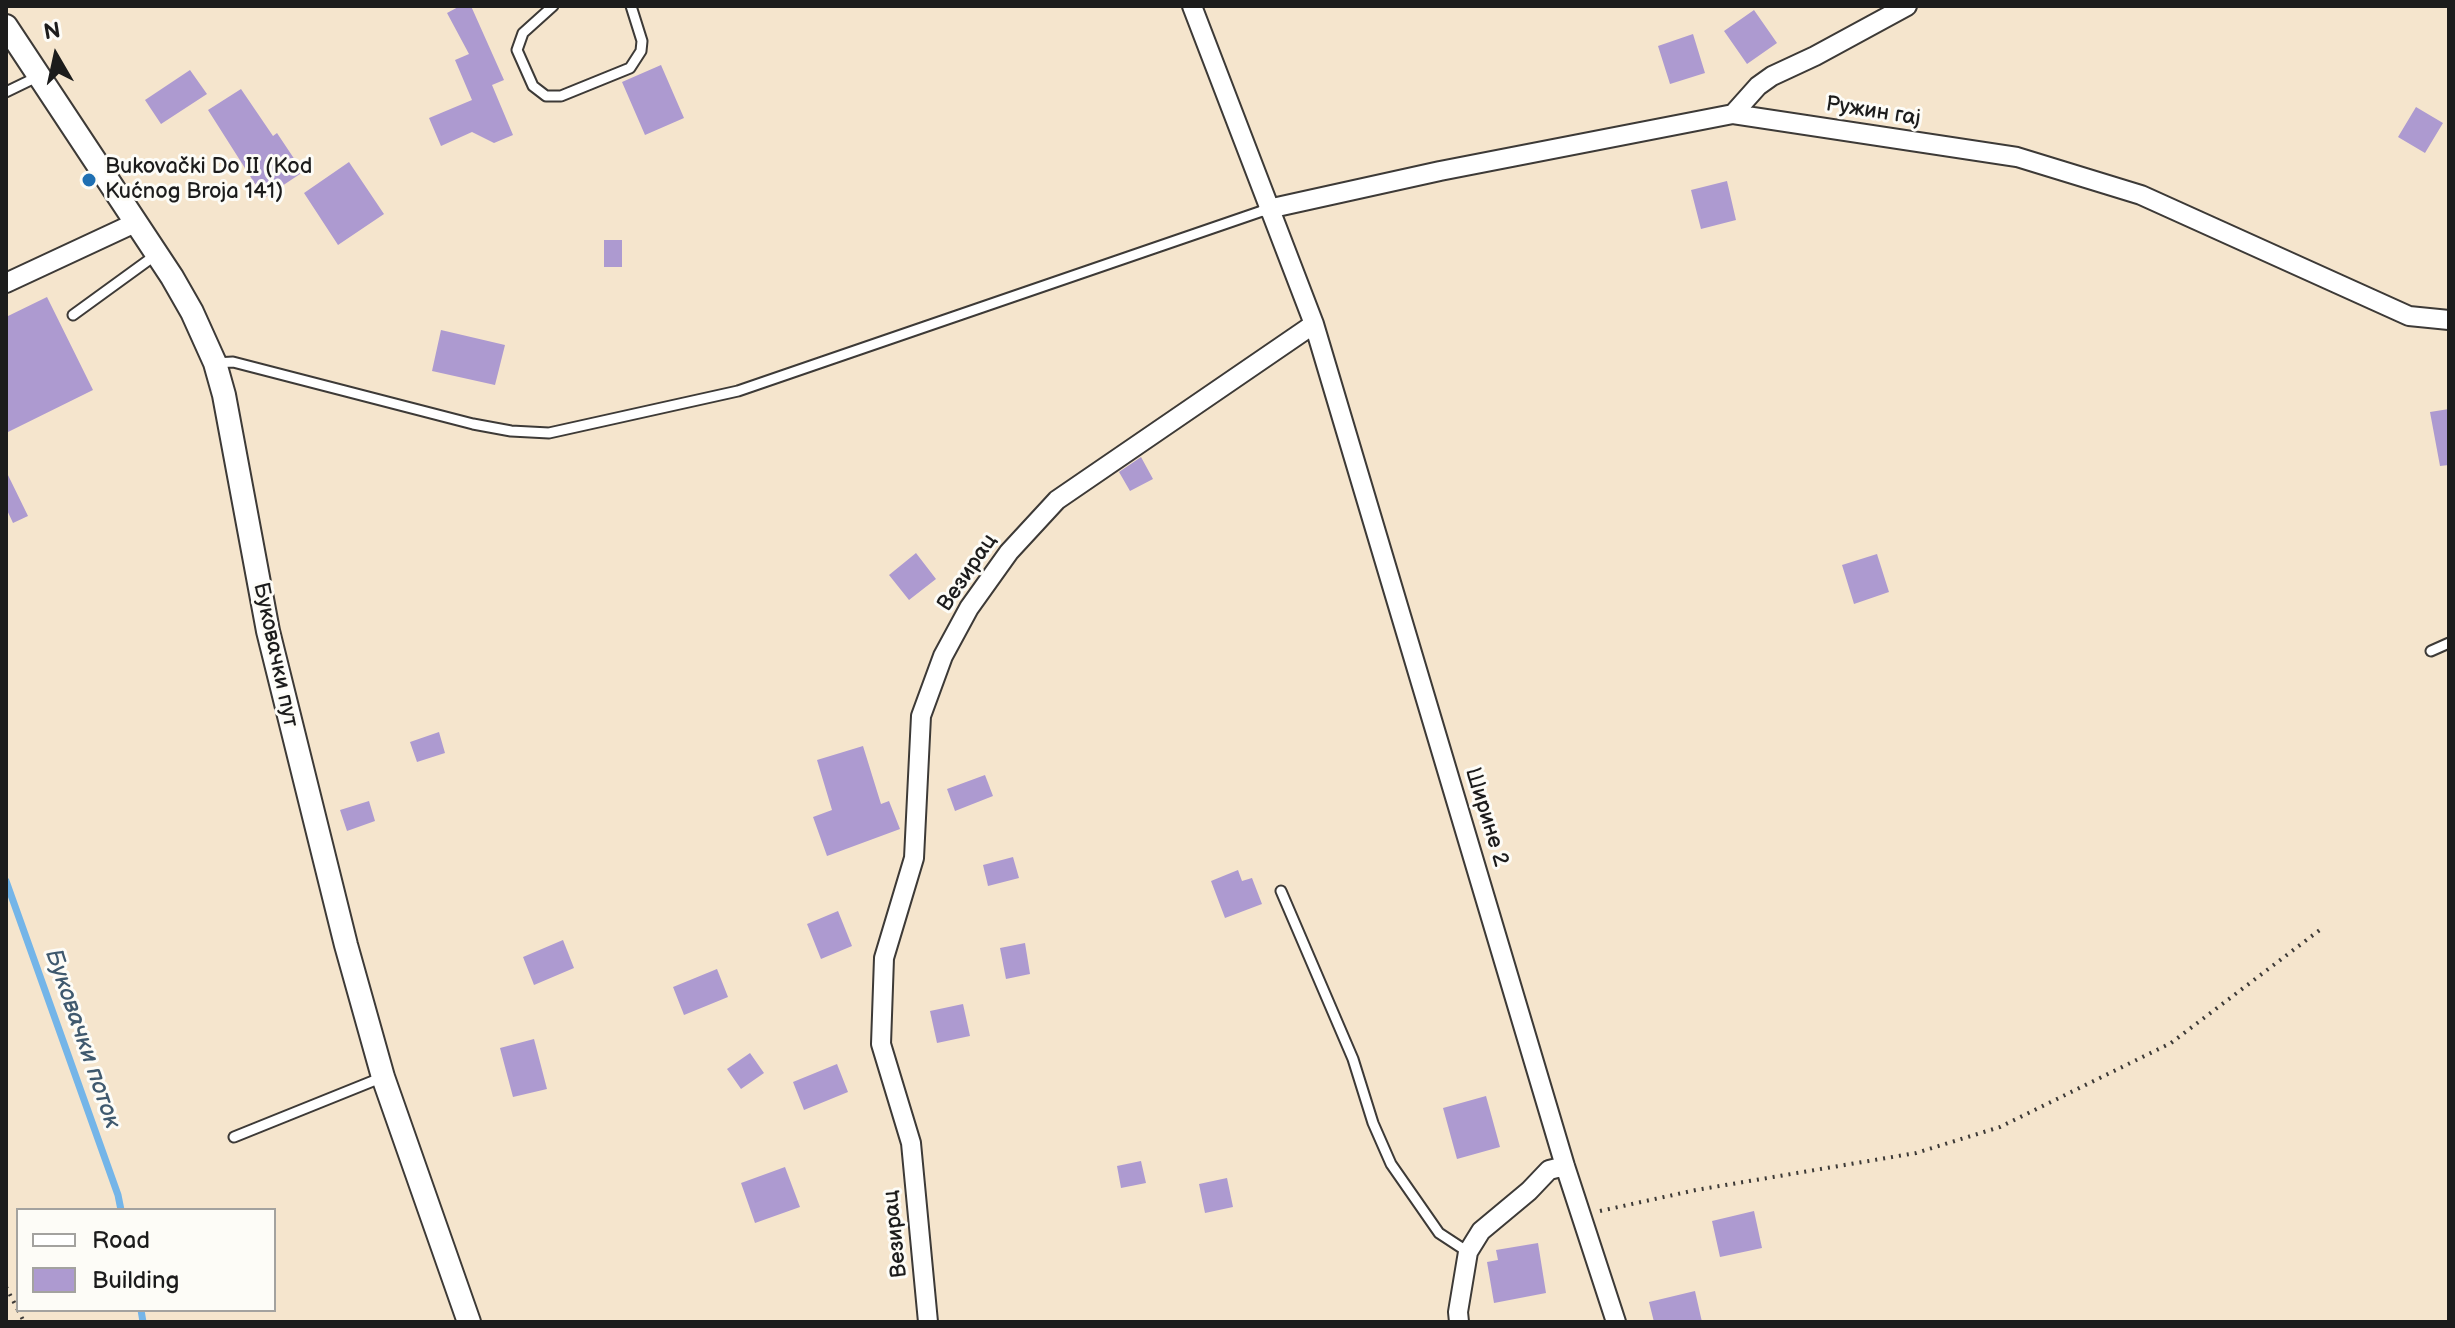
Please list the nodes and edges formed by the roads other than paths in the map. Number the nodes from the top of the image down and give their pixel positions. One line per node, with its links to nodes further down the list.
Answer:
1 (553, 6): 2 (lane)
2 (631, 6)
3 (1192, 6): 9 (street)
4 (1907, 6): 8 (street)
5 (6, 26): 6 (street, Буковачки пут)
6 (39, 76): 7 (lane); 10 (street, Буковачки пут)
7 (6, 92)
8 (1733, 114): 9 (street, Ружин гај); 14 (street, Ружин гај)
9 (1268, 209): 15 (street); 16 (lane)
10 (137, 222): 11 (street, Буковачки пут); 12 (street)
11 (157, 254): 13 (lane); 16 (street, Буковачки пут)
12 (6, 283)
13 (73, 315)
14 (2449, 320)
15 (1314, 324): 22 (street, Ширине 2); 25 (street, Везирац)
16 (215, 363): 20 (street, Буковачки пут)
17 (2449, 643): 18 (lane)
18 (2431, 651)
19 (1281, 891): 23 (lane)
20 (383, 1077): 21 (lane); 24 (street, Буковачки пут)
21 (234, 1137)
22 (1565, 1166): 23 (street); 27 (street, Ширине 2)
23 (1468, 1252): 26 (street)
24 (469, 1322)
25 (928, 1322)
26 (1459, 1322)
27 (1616, 1322)

